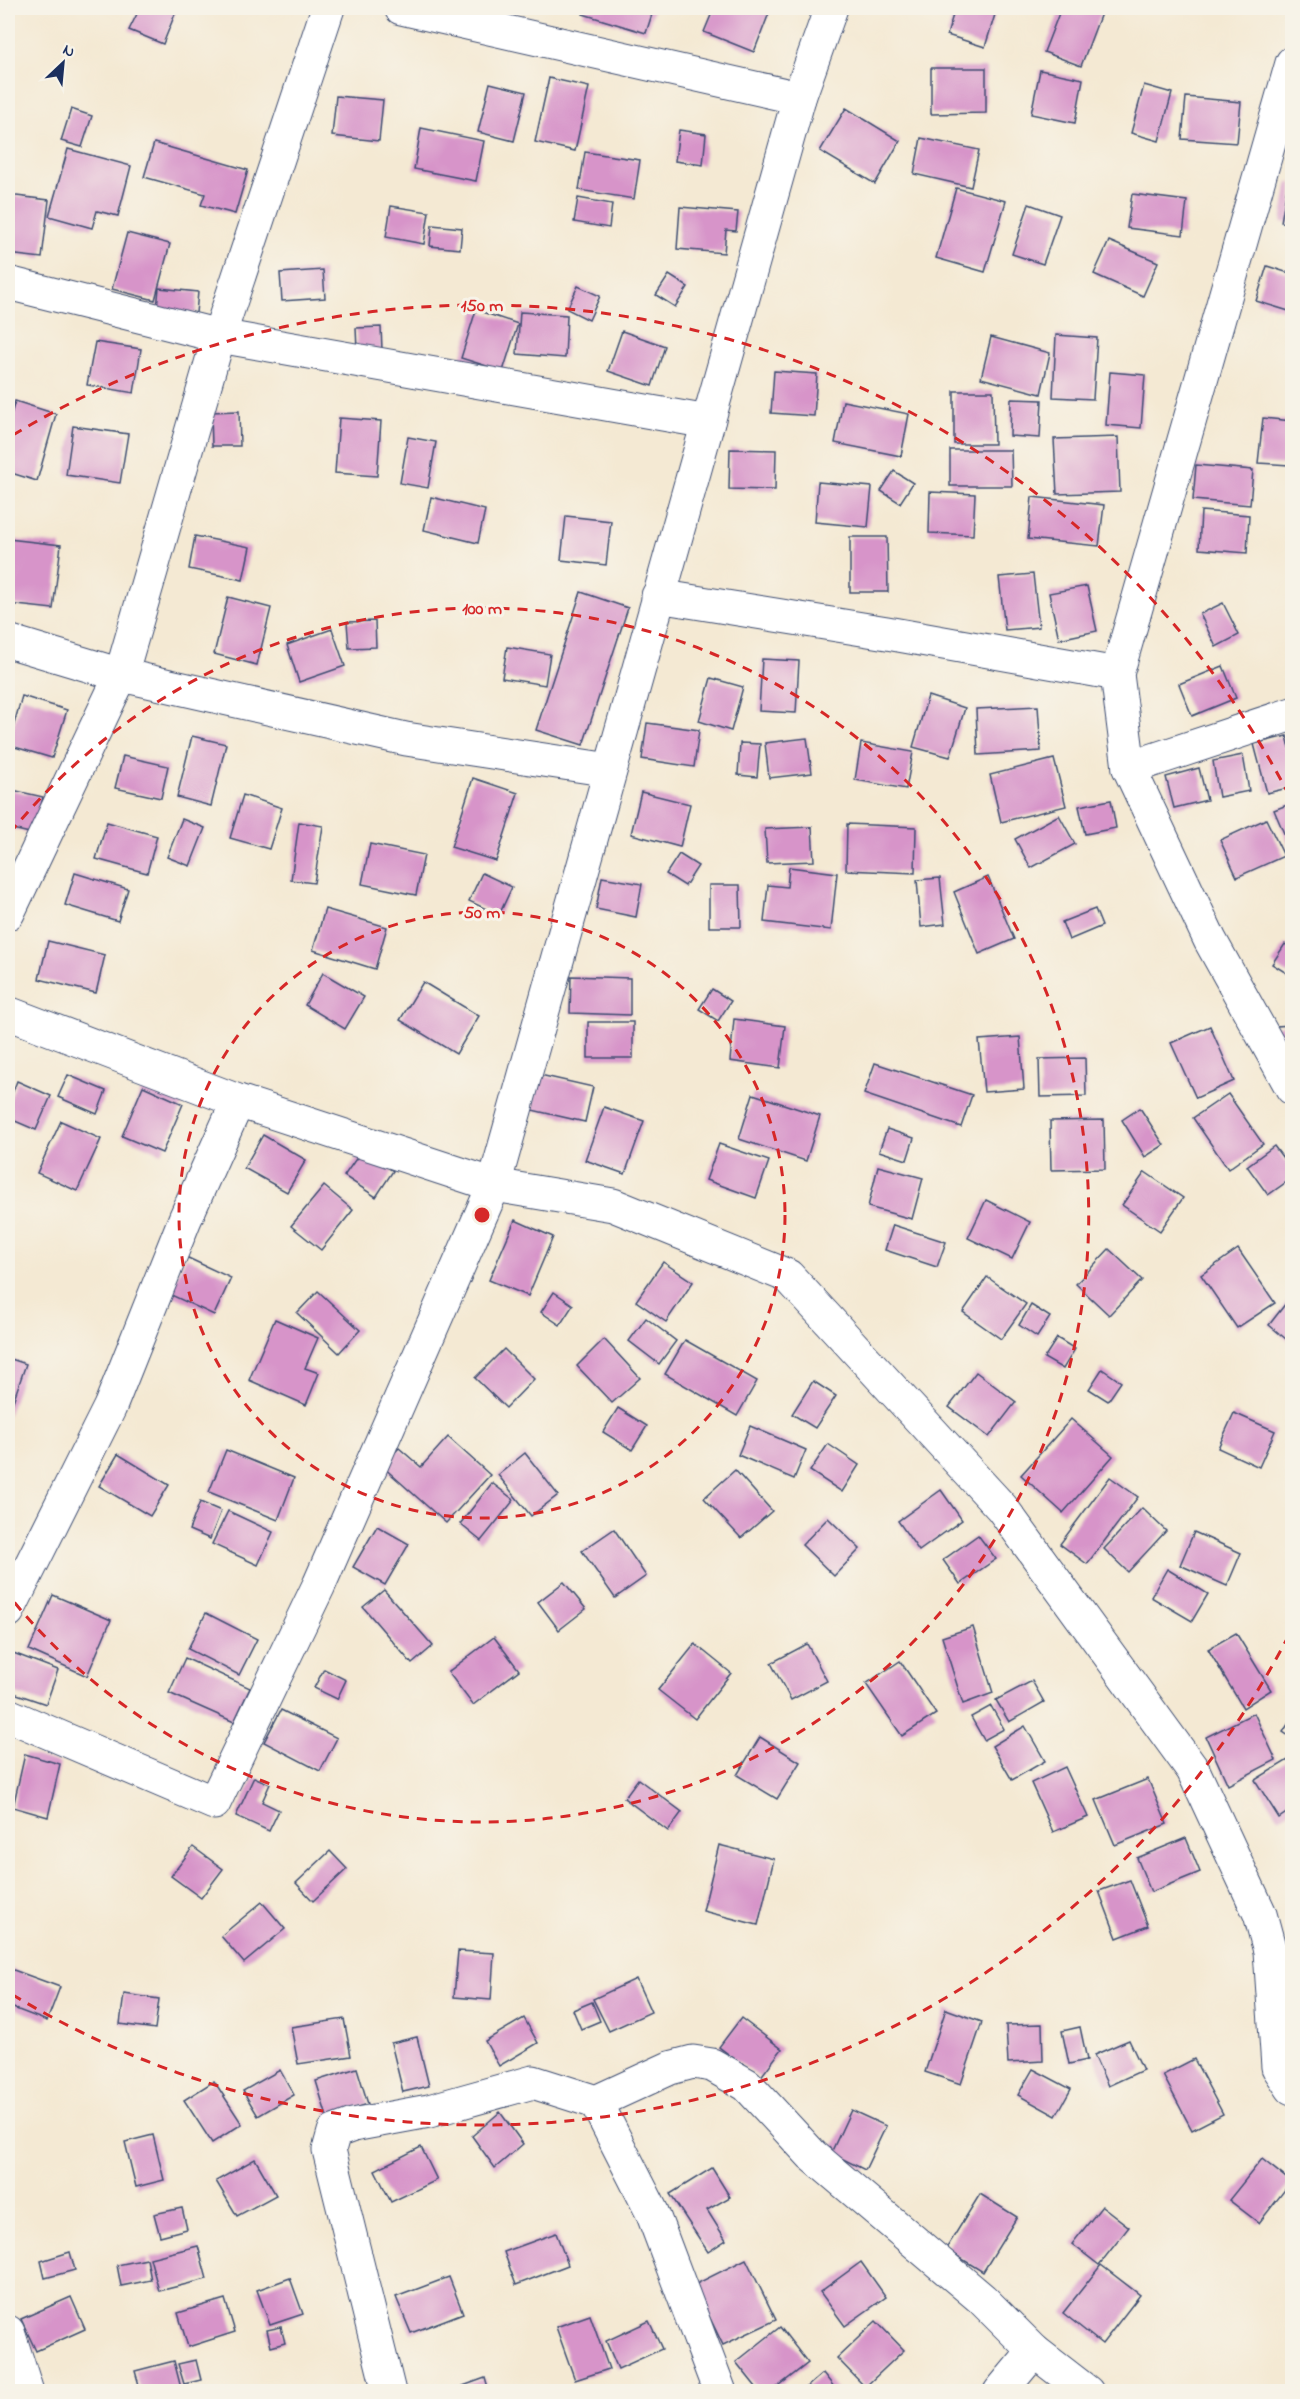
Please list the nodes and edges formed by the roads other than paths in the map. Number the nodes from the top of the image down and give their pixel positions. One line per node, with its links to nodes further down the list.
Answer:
1 (328, 8): 7 (street)
2 (401, 8): 5 (street)
3 (831, 8): 5 (street)
4 (1293, 63): 11 (street)
5 (799, 98): 8 (street)
6 (8, 283): 7 (street)
7 (219, 336): 8 (street); 12 (street)
8 (708, 423): 9 (street)
9 (658, 596): 11 (street); 15 (street)
10 (8, 641): 12 (street)
11 (1117, 674): 14 (street)
12 (121, 675): 15 (street); 16 (street)
13 (1293, 714): 14 (street)
14 (1129, 768): 18 (street)
15 (610, 770): 20 (street)
16 (8, 913)
17 (8, 1013): 19 (street)
18 (1291, 1083)
19 (238, 1101): 20 (street); 21 (street)
20 (494, 1185): 22 (street); 23 (street)
21 (8, 1611)
22 (8, 1715)
23 (1293, 2088)
24 (597, 2102): 26 (street); 28 (street); 29 (street)
25 (8, 2332): 27 (street)
26 (1034, 2351): 30 (street); 31 (street)
27 (27, 2391)
28 (390, 2391)
29 (720, 2391)
30 (1000, 2391)
31 (1087, 2391)

